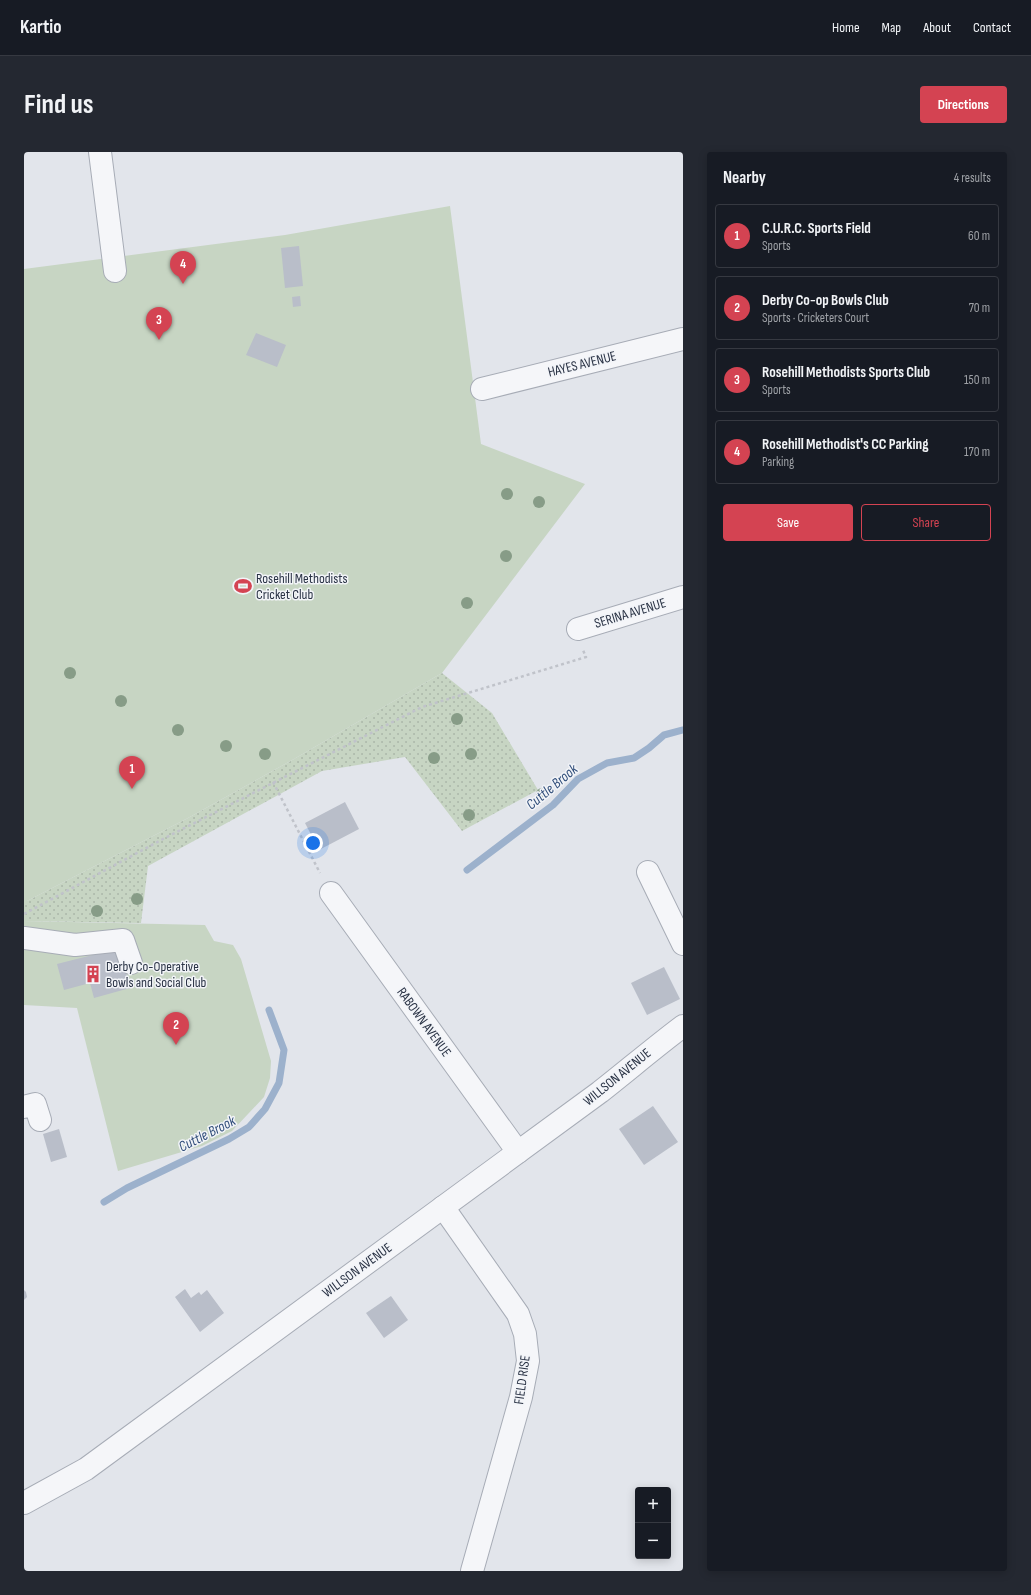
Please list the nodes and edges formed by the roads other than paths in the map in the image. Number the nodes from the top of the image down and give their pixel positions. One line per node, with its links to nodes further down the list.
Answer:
1 (100, 152): 2 (street)
2 (116, 271)
3 (683, 339): 4 (street, HAYES AVENUE)
4 (482, 389)
5 (683, 597): 6 (street, SERINA AVENUE)
6 (578, 629)
7 (648, 872): 10 (street)
8 (331, 893): 13 (street, RABOWN AVENUE)
9 (24, 938): 11 (street)
10 (683, 944)
11 (131, 963)
12 (683, 1026): 13 (street, WILLSON AVENUE)
13 (518, 1152): 14 (street, WILLSON AVENUE)
14 (443, 1207): 15 (street, WILLSON AVENUE); 16 (street, FIELD RISE)
15 (24, 1503)
16 (472, 1571)

